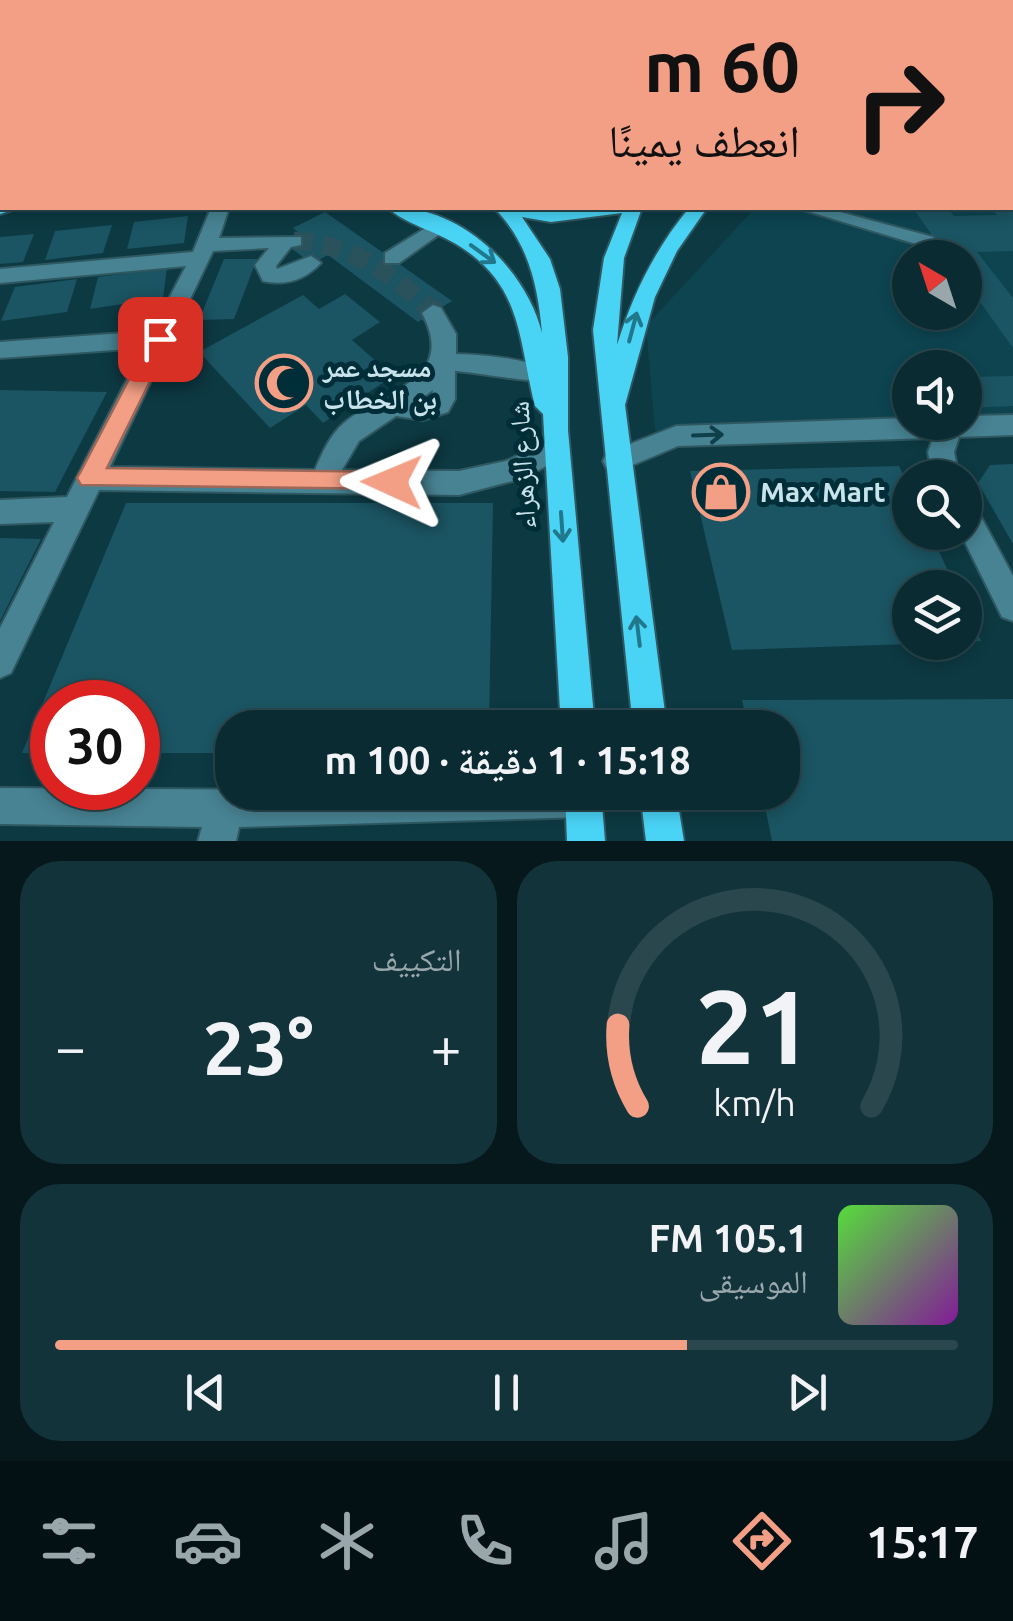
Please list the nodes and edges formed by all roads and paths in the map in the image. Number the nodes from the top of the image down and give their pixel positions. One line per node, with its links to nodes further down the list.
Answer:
1 (219, 210): 11 (street)
2 (401, 210): 9 (main road)
3 (506, 210): 24 (main road, شارع الزهراء)
4 (517, 210): 5 (main road)
5 (602, 210)
6 (633, 210): 20 (main road)
7 (697, 210): 20 (main road, one-way to 7)
8 (813, 210): 10 (street)
9 (437, 227): 12 (street); 19 (main road, one-way to 19)
10 (922, 240)
11 (203, 252): 13 (street); 14 (street); 16 (street)
12 (392, 258)
13 (311, 263)
14 (0, 276)
15 (434, 313): 18 (street)
16 (160, 339): 17 (street); 26 (street)
17 (0, 350)
18 (442, 362): 19 (street); 27 (street)
19 (538, 374): 24 (main road)
20 (614, 422): 25 (main road)
21 (1013, 425): 22 (street)
22 (982, 426)
23 (892, 429): 25 (street, one-way to 23)
24 (556, 439): 27 (street); 33 (main road, شارع الزهراء, one-way to 33)
25 (616, 461): 34 (main road, one-way to 25)
26 (89, 478): 27 (street); 28 (street)
27 (325, 481)
28 (74, 509): 29 (street); 32 (street)
29 (0, 512)
30 (982, 547): 31 (street)
31 (1013, 606)
32 (0, 662)
33 (577, 710)
34 (648, 710)
35 (0, 806): 39 (street)
36 (408, 810): 39 (street)
37 (584, 810): 40 (main road)
38 (660, 810): 41 (main road)
39 (221, 825)
40 (586, 841)
41 (664, 841)

